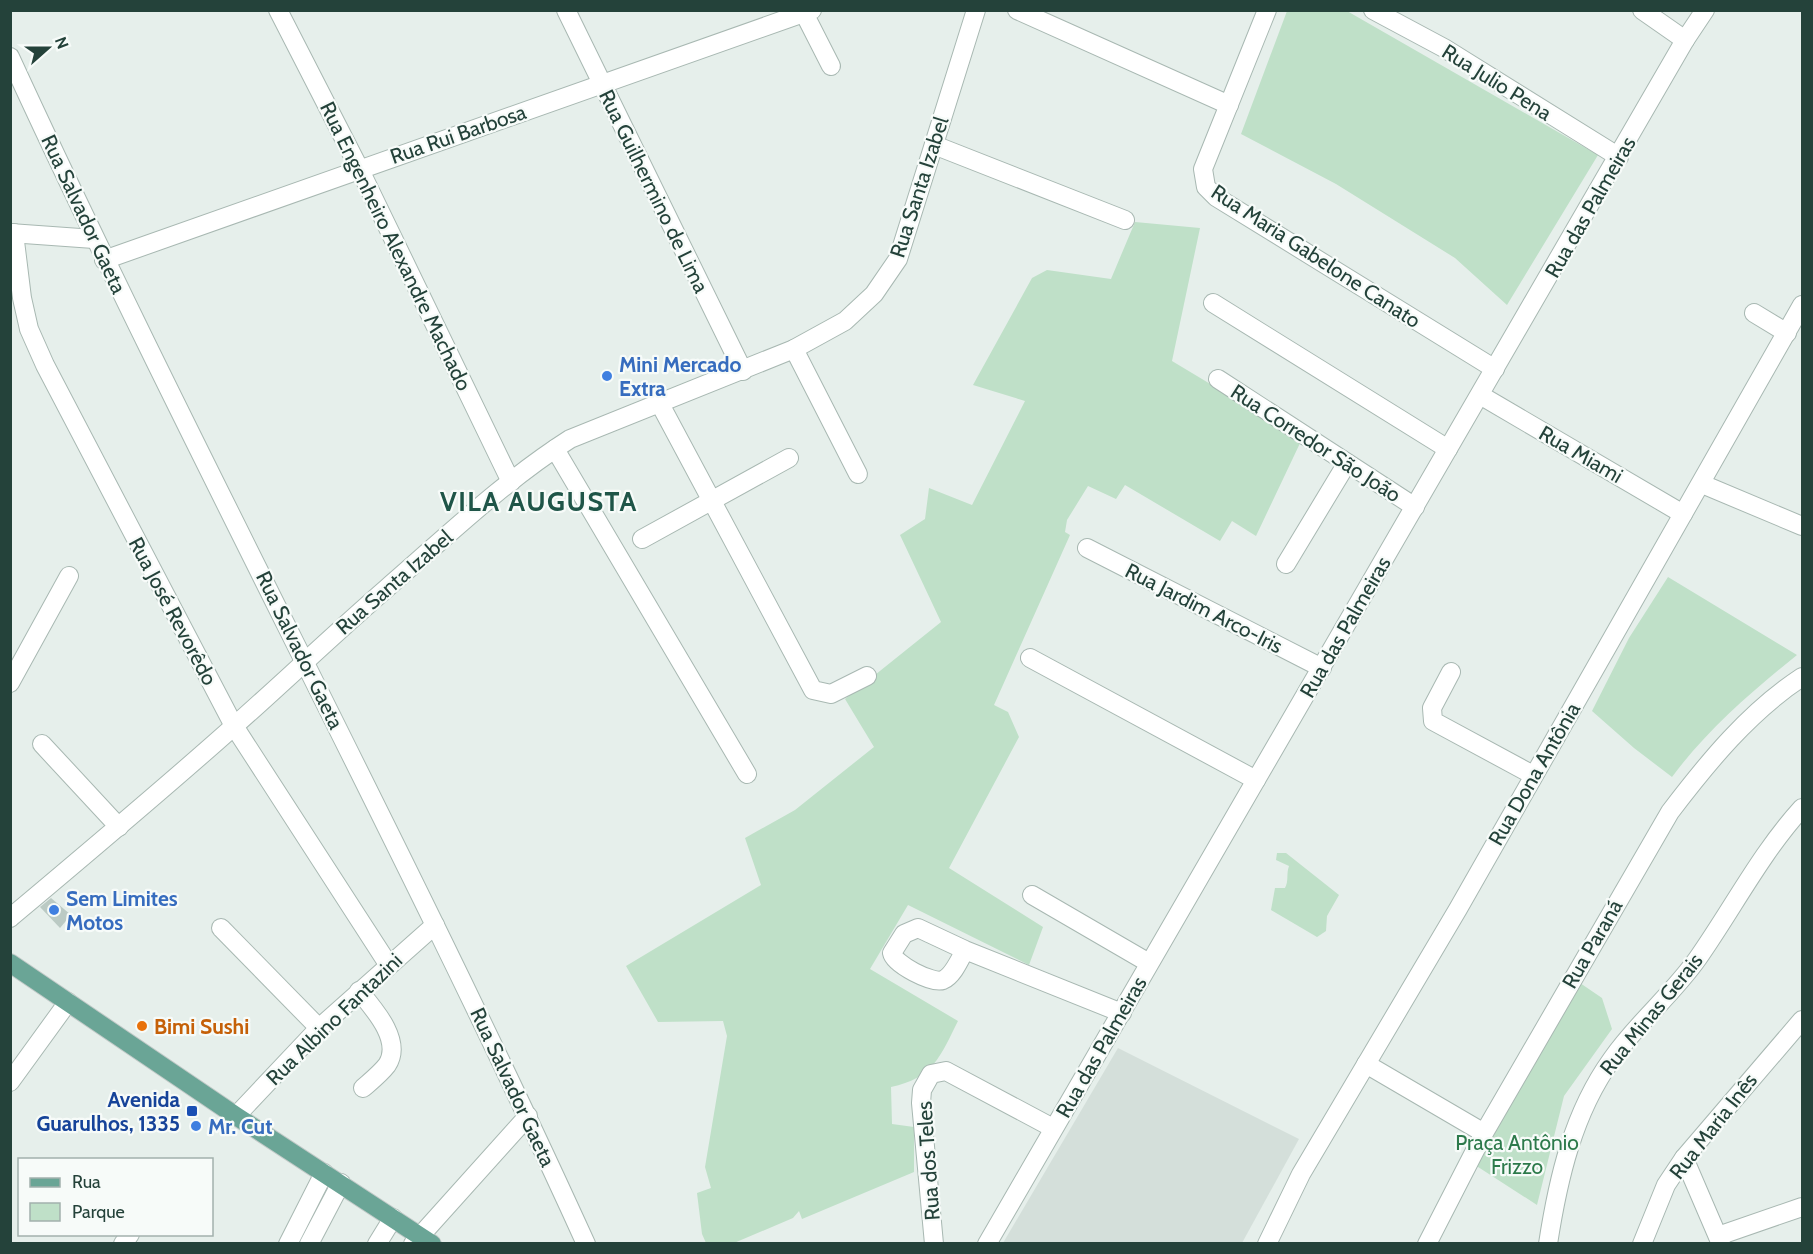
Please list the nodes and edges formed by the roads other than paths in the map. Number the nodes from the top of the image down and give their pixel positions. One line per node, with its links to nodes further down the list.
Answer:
1 (278, 10): 17 (street, Rua Engenheiro Alexandre Machado)
2 (566, 10): 13 (street, Rua Guilhermino de Lima)
3 (976, 10): 15 (street, Rua Santa Izabel)
4 (1017, 10): 14 (street)
5 (1267, 10): 14 (street, Rua Maria Gabelone Canato)
6 (1642, 10): 10 (street)
7 (1705, 10): 10 (street, Rua das Palmeiras)
8 (1376, 11): 16 (street, Rua Julio Pena)
9 (808, 12): 12 (street); 13 (street, Rua Rui Barbosa)
10 (1685, 40): 16 (street, Rua das Palmeiras)
11 (10, 57): 20 (street, Rua Salvador Gaeta)
12 (831, 66)
13 (600, 84): 17 (street, Rua Rui Barbosa); 28 (street, Rua Guilhermino de Lima)
14 (1229, 105): 27 (street, Rua Maria Gabelone Canato)
15 (934, 144): 18 (street); 26 (street, Rua Santa Izabel)
16 (1619, 157): 27 (street, Rua das Palmeiras)
17 (359, 168): 21 (street, Rua Rui Barbosa); 37 (street, Rua Engenheiro Alexandre Machado)
18 (1125, 220)
19 (12, 233): 20 (street); 54 (street, Rua José Revorêdo)
20 (94, 239): 21 (street, Rua Salvador Gaeta)
21 (104, 260): 48 (street, Rua Salvador Gaeta)
22 (1213, 303): 33 (street)
23 (1803, 305): 25 (street, Rua Dona Antônia)
24 (1754, 313): 25 (street)
25 (1787, 333): 38 (street, Rua Dona Antônia)
26 (794, 349): 28 (street, Rua Santa Izabel); 36 (street)
27 (1495, 369): 30 (street, Rua das Palmeiras)
28 (743, 370): 31 (street, Rua Santa Izabel)
29 (1218, 379): 35 (street, Rua Corredor São João)
30 (1480, 395): 33 (street, Rua das Palmeiras); 41 (street, Rua Miami)
31 (660, 404): 32 (street, Rua Santa Izabel); 39 (street)
32 (555, 449): 37 (street, Rua Santa Izabel); 56 (street)
33 (1448, 449): 40 (street, Rua das Palmeiras)
34 (789, 458): 39 (street)
35 (1347, 463): 40 (street, Rua Corredor São João); 45 (street)
36 (858, 474)
37 (511, 482): 48 (street, Rua Santa Izabel)
38 (1702, 484): 41 (street, Rua Dona Antônia); 42 (street)
39 (711, 500): 43 (street); 51 (street)
40 (1415, 507): 49 (street, Rua das Palmeiras)
41 (1683, 514): 57 (street, Rua Dona Antônia)
42 (1803, 526)
43 (642, 539)
44 (1087, 548): 49 (street, Rua Jardim Arco-Iris)
45 (1286, 564)
46 (69, 576): 53 (street)
47 (1030, 658): 58 (street)
48 (305, 659): 54 (street, Rua Santa Izabel); 63 (street, Rua Salvador Gaeta)
49 (1322, 668): 58 (street, Rua das Palmeiras)
50 (1451, 672): 57 (street)
51 (867, 676)
52 (1803, 677): 80 (street, Rua Paraná)
53 (10, 683)
54 (234, 726): 60 (street, Rua Santa Izabel); 68 (street, Rua José Revorêdo)
55 (42, 744): 60 (street)
56 (747, 774)
57 (1533, 775): 74 (street, Rua Dona Antônia)
58 (1256, 780): 67 (street, Rua das Palmeiras)
59 (1803, 808): 96 (street, Rua Minas Gerais)
60 (118, 827): 62 (street, Rua Santa Izabel)
61 (1032, 895): 67 (street)
62 (10, 918)
63 (435, 925): 68 (street, Rua Albino Fantazini); 78 (street, Rua Salvador Gaeta)
64 (221, 928): 73 (street)
65 (965, 950): 71 (street)
66 (10, 963): 70 (main road)
67 (1149, 963): 71 (street, Rua das Palmeiras)
68 (388, 964): 69 (street, Rua Albino Fantazini)
69 (359, 991): 73 (street, Rua Albino Fantazini); 76 (street)
70 (68, 1002): 75 (street); 77 (main road)
71 (1122, 1013): 79 (street, Rua das Palmeiras)
72 (1803, 1020): 81 (street, Rua Maria Inês)
73 (319, 1028): 77 (street, Rua Albino Fantazini)
74 (1366, 1064): 80 (street); 94 (street, Rua Dona Antônia)
75 (10, 1082)
76 (363, 1088)
77 (236, 1116): 82 (main road)
78 (528, 1116): 87 (street); 91 (street, Rua Salvador Gaeta)
79 (1053, 1128): 92 (street, Rua dos Teles); 93 (street, Rua das Palmeiras)
80 (1484, 1133): 95 (street, Rua Paraná)
81 (1684, 1158): 86 (street); 97 (street, Rua Maria Inês)
82 (324, 1173): 83 (main road); 88 (street)
83 (341, 1183): 85 (main road); 89 (street)
84 (1803, 1207): 86 (street)
85 (393, 1218): 87 (main road); 90 (street)
86 (1719, 1240)
87 (422, 1241)
88 (288, 1244)
89 (309, 1244)
90 (377, 1244)
91 (586, 1244)
92 (934, 1244)
93 (987, 1244)
94 (1267, 1244)
95 (1426, 1244)
96 (1548, 1244)
97 (1642, 1244)

